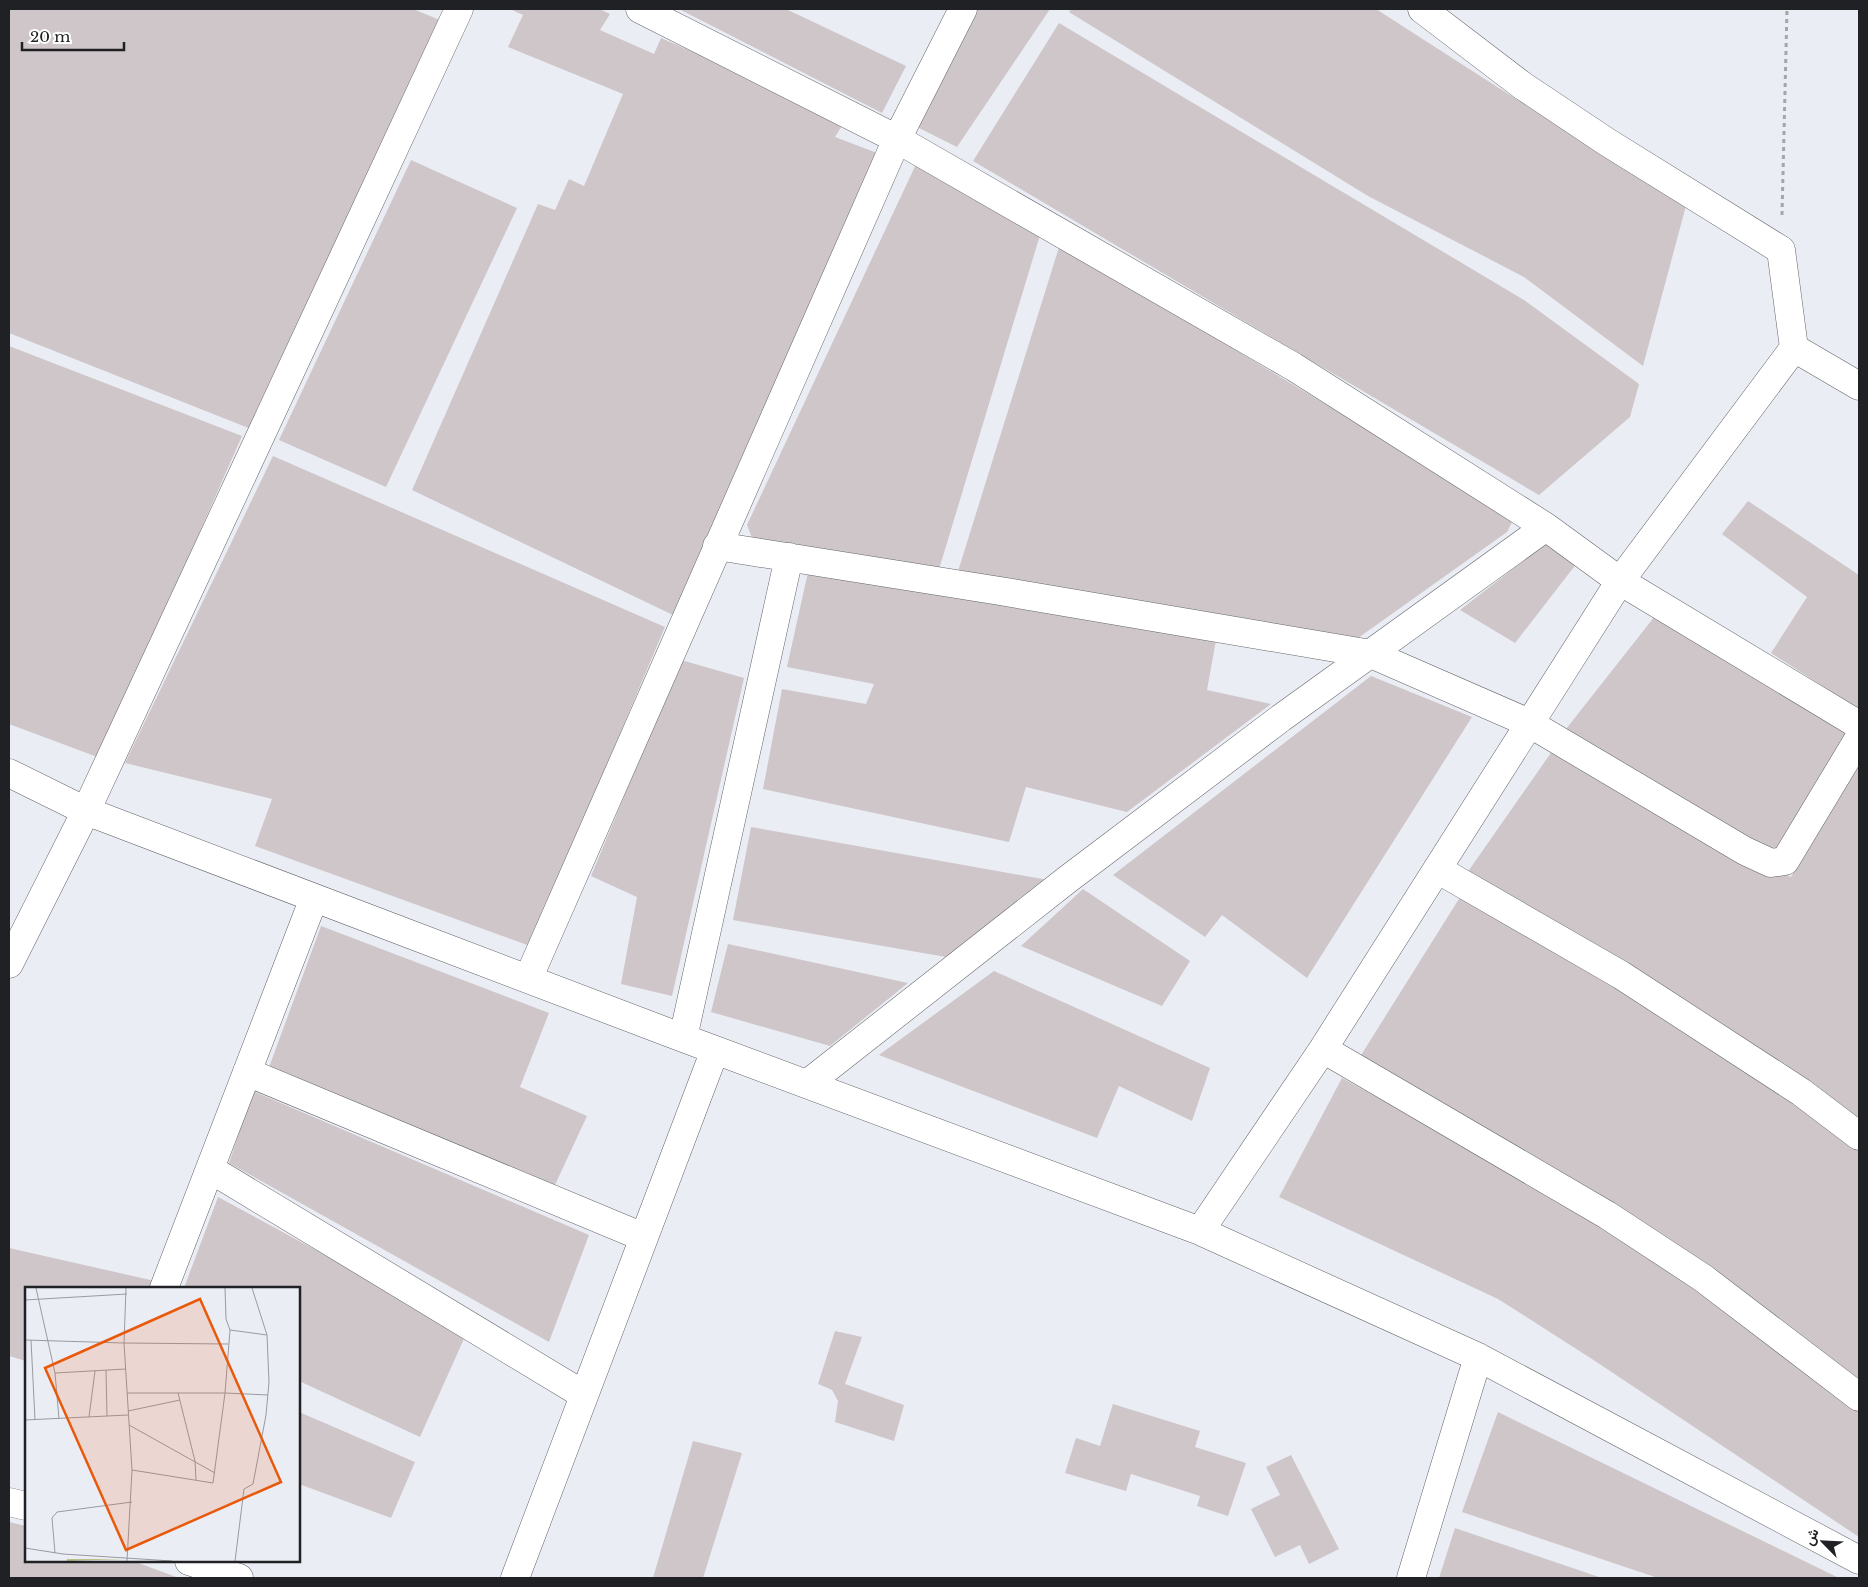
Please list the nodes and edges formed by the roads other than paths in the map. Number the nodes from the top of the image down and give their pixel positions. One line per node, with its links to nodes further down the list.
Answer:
1 (459, 9): 17 (street)
2 (640, 9): 5 (street)
3 (962, 9): 5 (street)
4 (1422, 9): 6 (street)
5 (897, 139): 8 (street); 9 (street)
6 (1794, 348): 7 (street); 11 (street)
7 (1859, 386)
8 (1546, 527): 11 (street); 12 (street)
9 (717, 546): 10 (street); 21 (street)
10 (789, 557): 12 (street); 22 (street)
11 (1620, 581): 13 (street); 14 (street)
12 (1371, 654): 13 (street); 26 (street)
13 (1530, 723): 15 (street); 18 (street)
14 (1859, 725)
15 (1859, 738)
16 (9, 773): 17 (street)
17 (86, 811): 19 (street); 20 (street)
18 (1437, 869): 23 (street); 27 (street)
19 (314, 898): 21 (street); 25 (street)
20 (9, 964)
21 (528, 979): 22 (street)
22 (683, 1038): 24 (street)
23 (1323, 1049): 29 (street); 34 (street)
24 (715, 1050): 26 (street); 30 (street)
25 (247, 1072): 28 (street); 30 (street)
26 (807, 1084): 29 (street)
27 (1859, 1136)
28 (210, 1169): 31 (street); 33 (street)
29 (1200, 1231): 32 (street)
30 (643, 1237): 33 (street)
31 (164, 1287)
32 (1478, 1357): 37 (street); 41 (street)
33 (584, 1395): 40 (street)
34 (1859, 1397)
35 (9, 1502): 36 (street)
36 (25, 1506)
37 (1859, 1560)
38 (192, 1562): 39 (street)
39 (239, 1578)
40 (515, 1578)
41 (1411, 1578)

